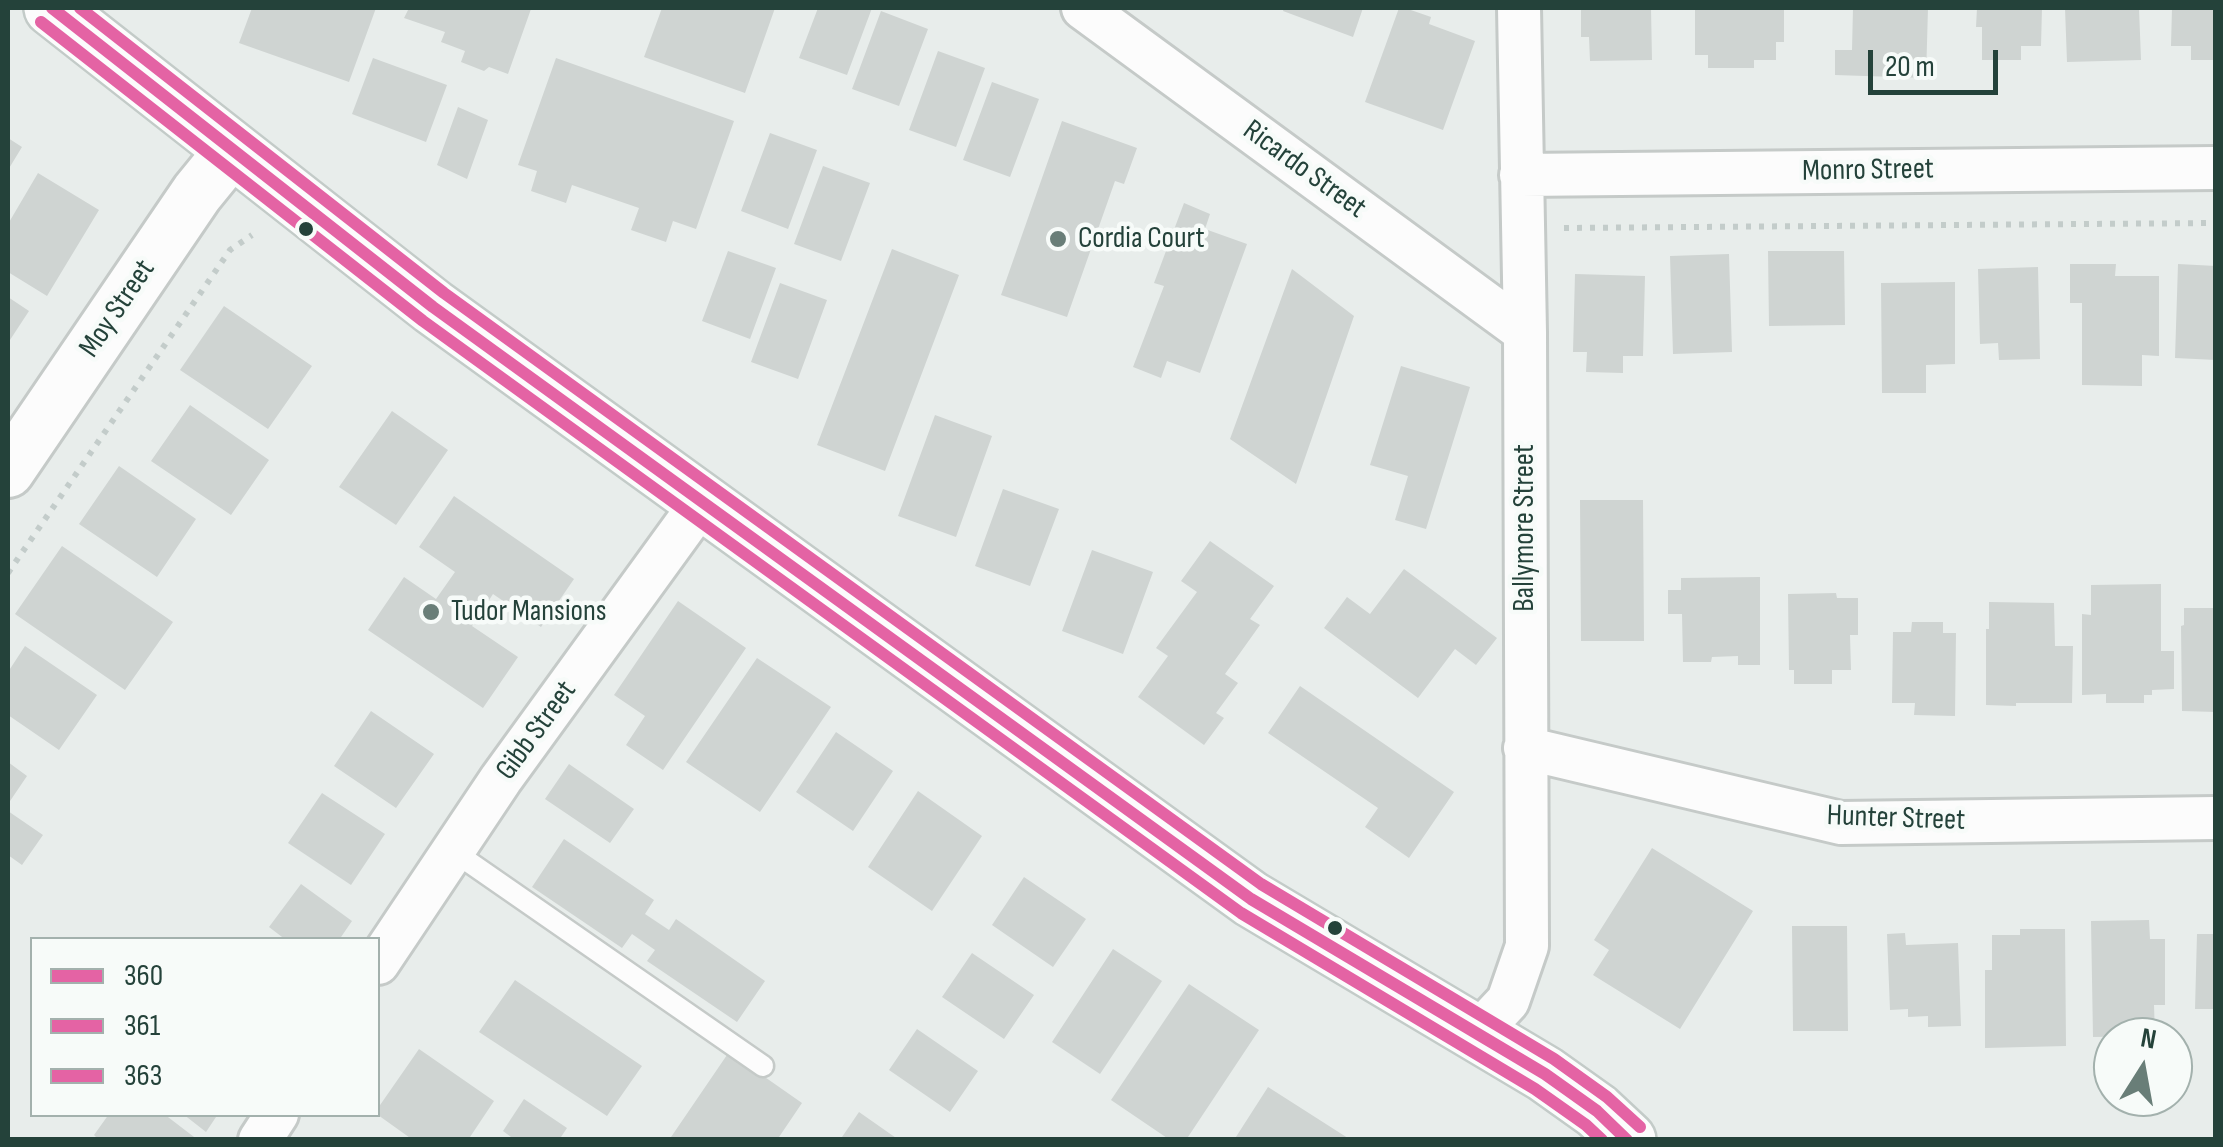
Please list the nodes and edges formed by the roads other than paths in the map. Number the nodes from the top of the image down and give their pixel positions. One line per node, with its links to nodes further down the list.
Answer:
1 (52, 8): 4 (main road)
2 (1084, 8): 7 (street, Ricardo Street)
3 (1520, 8): 6 (street, Ballymore Street)
4 (232, 150): 8 (street, Moy Street); 9 (main road)
5 (2216, 168): 6 (street, Monro Street)
6 (1521, 175): 7 (street, Ballymore Street)
7 (1525, 332): 10 (street, Ballymore Street)
8 (8, 471)
9 (702, 502): 12 (street, Gibb Street); 14 (main road)
10 (1525, 748): 11 (street, Hunter Street); 14 (street, Ballymore Street)
11 (2216, 818)
12 (452, 851): 13 (street, Gibb Street); 15 (lane)
13 (380, 960)
14 (1477, 1034): 18 (main road)
15 (763, 1066)
16 (275, 1117): 17 (street)
17 (260, 1140)
18 (1628, 1140)

